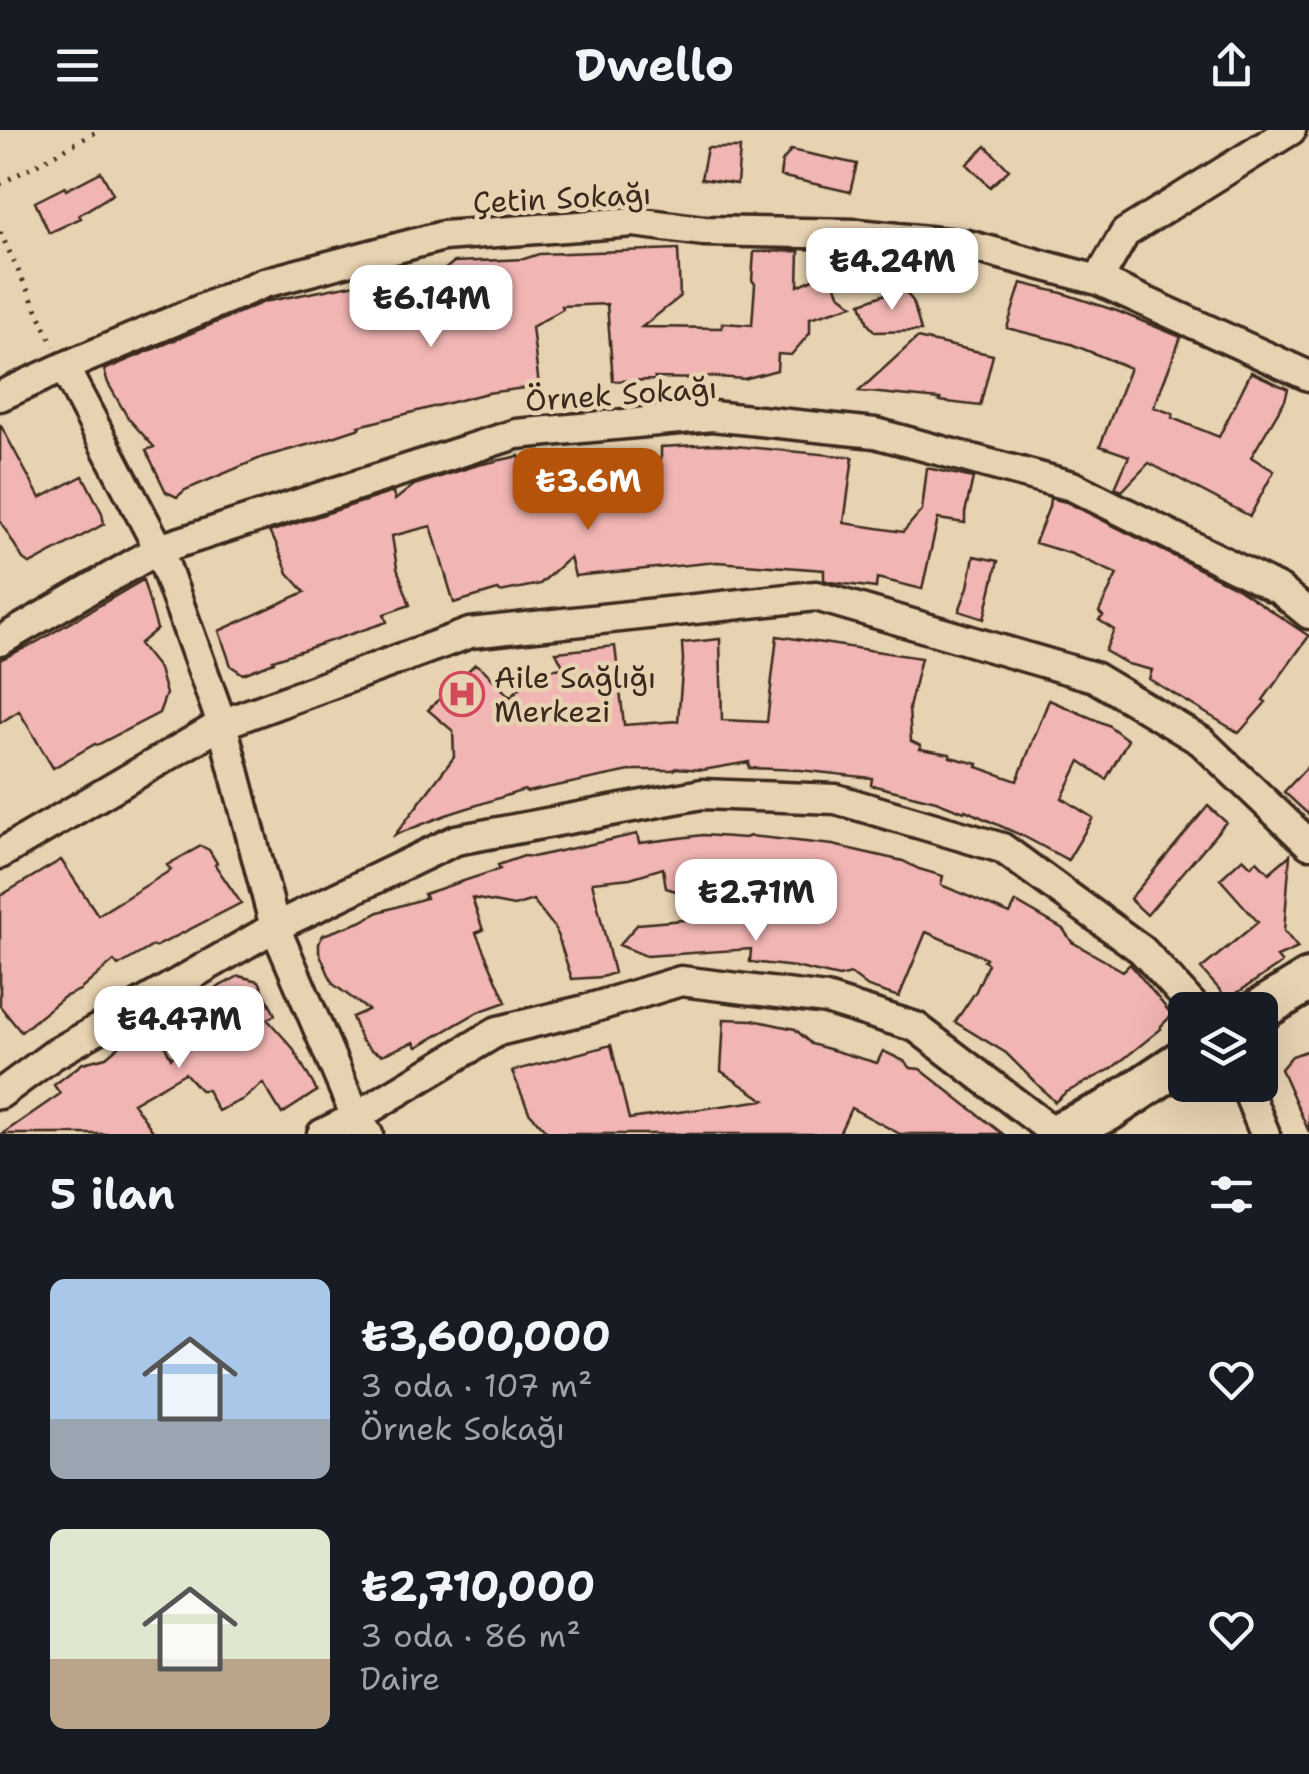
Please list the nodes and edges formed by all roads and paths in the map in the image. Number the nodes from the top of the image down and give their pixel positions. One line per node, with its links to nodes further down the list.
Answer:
1 (100, 130): 3 (path)
2 (1291, 130): 5 (street)
3 (0, 184)
4 (0, 232): 6 (path)
5 (1098, 280): 6 (street, Çetin Sokağı); 7 (street, Çetin Sokağı)
6 (64, 367): 8 (street, Çetin Sokağı); 9 (street)
7 (1309, 376)
8 (0, 396)
9 (160, 549): 10 (street, Örnek Sokağı); 11 (street, Örnek Sokağı); 12 (street)
10 (1309, 614)
11 (0, 641)
12 (222, 724): 13 (street); 14 (street); 15 (street)
13 (1309, 844)
14 (0, 854)
15 (276, 927): 17 (street); 20 (street); 22 (street)
16 (1309, 980): 18 (main road)
17 (1181, 992)
18 (1278, 999)
19 (1168, 1070): 24 (main road)
20 (0, 1094)
21 (1253, 1102): 25 (street)
22 (362, 1126): 23 (street); 24 (street)
23 (322, 1134)
24 (1056, 1134)
25 (1265, 1134)

